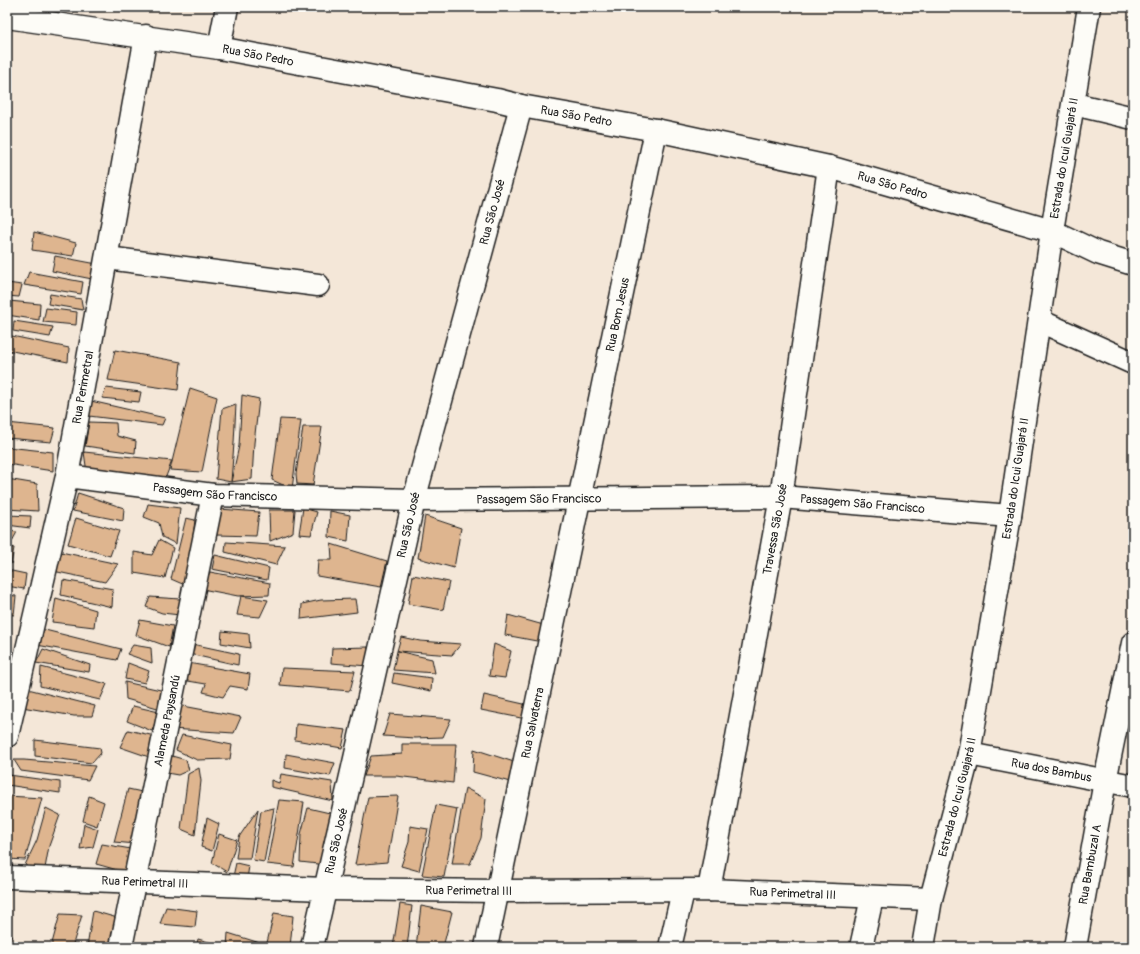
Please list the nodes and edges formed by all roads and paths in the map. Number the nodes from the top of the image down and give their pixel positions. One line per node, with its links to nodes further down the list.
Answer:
1 (227, 7): 5 (street)
2 (1089, 7): 6 (street, Estrada do Icui Guajará II)
3 (7, 17): 4 (street, Rua São Pedro)
4 (146, 36): 5 (street, Rua São Pedro); 12 (street, Rua Perimetral)
5 (218, 48): 7 (street, Rua São Pedro)
6 (1074, 104): 8 (street); 11 (street, Estrada do Icui Guajará II)
7 (521, 106): 9 (street, Rua São Pedro); 21 (street, Rua São José)
8 (1133, 118)
9 (656, 130): 10 (street, Rua São Pedro); 20 (street, Rua Bom Jesus)
10 (829, 167): 11 (street, Rua São Pedro); 19 (street, Travessa São José)
11 (1052, 231): 13 (street, Rua São Pedro); 15 (street, Estrada do Icui Guajará II)
12 (107, 258): 14 (street); 17 (street, Rua Perimetral)
13 (1133, 264)
14 (318, 285)
15 (1040, 321): 16 (street); 22 (street, Estrada do Icui Guajará II)
16 (1133, 363)
17 (67, 476): 18 (street, Passagem São Francisco); 24 (street, Rua Perimetral)
18 (213, 495): 21 (street, Passagem São Francisco); 29 (street, Alameda Paysandú)
19 (781, 497): 20 (street, Passagem São Francisco); 22 (street, Passagem São Francisco); 32 (street, Travessa São José)
20 (578, 499): 21 (street, Passagem São Francisco); 33 (street, Rua Salvaterra)
21 (414, 500): 30 (street, Rua São José)
22 (1010, 516): 25 (street, Estrada do Icui Guajará II)
23 (1133, 643): 26 (street, Rua Bambuzal A)
24 (7, 736)
25 (969, 754): 26 (street, Rua dos Bambus); 35 (street, Estrada do Icui Guajará II)
26 (1105, 781): 27 (street, Rua dos Bambus); 42 (street, Rua Bambuzal A)
27 (1133, 786)
28 (7, 877): 29 (street, Rua Perimetral III)
29 (133, 883): 30 (street, Rua Perimetral III); 36 (street, Alameda Paysandú)
30 (325, 889): 33 (street, Rua Perimetral III); 37 (street, Rua São José)
31 (683, 890): 32 (street, Rua Perimetral III); 33 (street, Rua Perimetral III); 39 (street)
32 (709, 890): 34 (street, Rua Perimetral III)
33 (498, 891): 38 (street, Rua Salvaterra)
34 (872, 898): 35 (street, Rua Perimetral III); 40 (street)
35 (932, 899): 41 (street, Estrada do Icui Guajará II)
36 (121, 947)
37 (312, 947)
38 (486, 947)
39 (670, 947)
40 (861, 947)
41 (923, 947)
42 (1075, 947)

